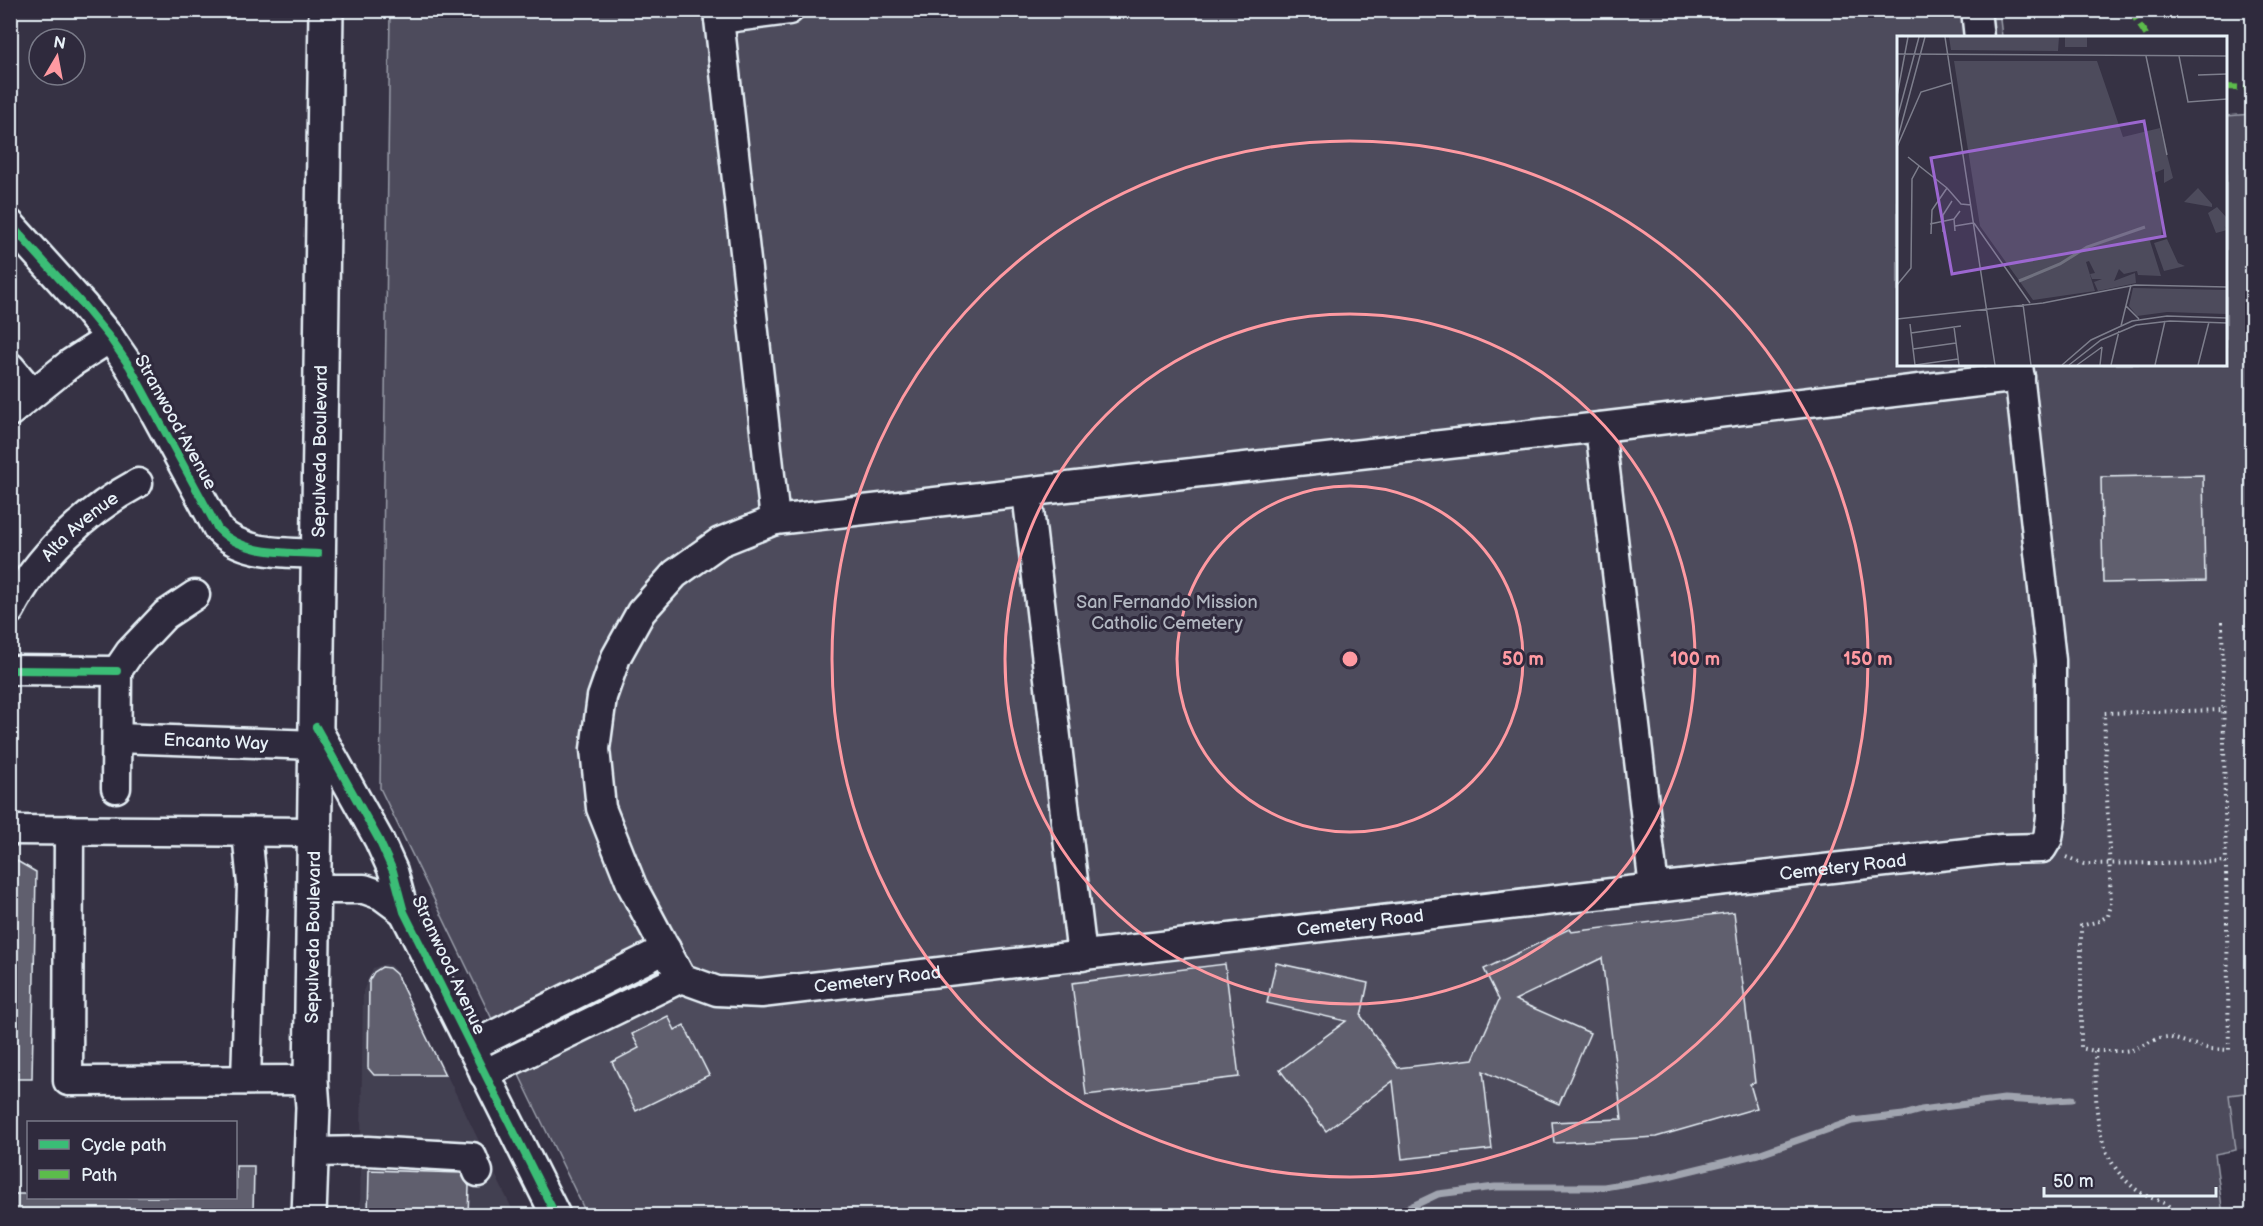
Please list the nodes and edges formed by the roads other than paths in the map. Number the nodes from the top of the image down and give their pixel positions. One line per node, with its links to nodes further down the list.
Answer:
1 (326, 10): 16 (main road, Sepulveda Boulevard)
2 (789, 10): 4 (street)
3 (1976, 10): 5 (street)
4 (719, 15): 15 (street)
5 (1979, 36)
6 (10, 224): 7 (street, Stranwood Avenue)
7 (110, 338): 10 (street); 16 (street, Stranwood Avenue)
8 (10, 367): 10 (street)
9 (2019, 371): 12 (street); 28 (street, Cemetery Road)
10 (32, 393): 11 (street)
11 (10, 412)
12 (1600, 427): 14 (street); 28 (street)
13 (138, 483): 18 (street, Alta Avenue)
14 (1028, 493): 15 (street); 32 (street)
15 (775, 520): 31 (street)
16 (318, 554): 21 (main road, Sepulveda Boulevard)
17 (195, 595): 20 (street)
18 (10, 610)
19 (10, 670): 20 (street)
20 (117, 671): 22 (street)
21 (316, 736): 22 (street, Encanto Way); 27 (main road, Sepulveda Boulevard); 30 (street, Stranwood Avenue)
22 (117, 738): 23 (street)
23 (116, 788)
24 (10, 830): 25 (street)
25 (69, 830): 26 (street); 36 (street)
26 (247, 832): 27 (street); 36 (street)
27 (314, 832): 29 (main road, Sepulveda Boulevard)
28 (1654, 888): 32 (street, Cemetery Road)
29 (315, 889): 30 (street, Stranwood Avenue); 37 (main road, Sepulveda Boulevard)
30 (404, 912): 34 (street, Stranwood Avenue)
31 (666, 949): 33 (street); 34 (street)
32 (1082, 956): 33 (street, Cemetery Road)
33 (681, 978): 35 (street)
34 (471, 1047): 35 (street, Stranwood Avenue)
35 (484, 1074): 41 (street, Stranwood Avenue)
36 (246, 1080): 37 (street)
37 (311, 1080): 38 (main road, Sepulveda Boulevard)
38 (310, 1152): 39 (street); 40 (main road, Sepulveda Boulevard)
39 (478, 1172)
40 (309, 1215)
41 (555, 1215)

